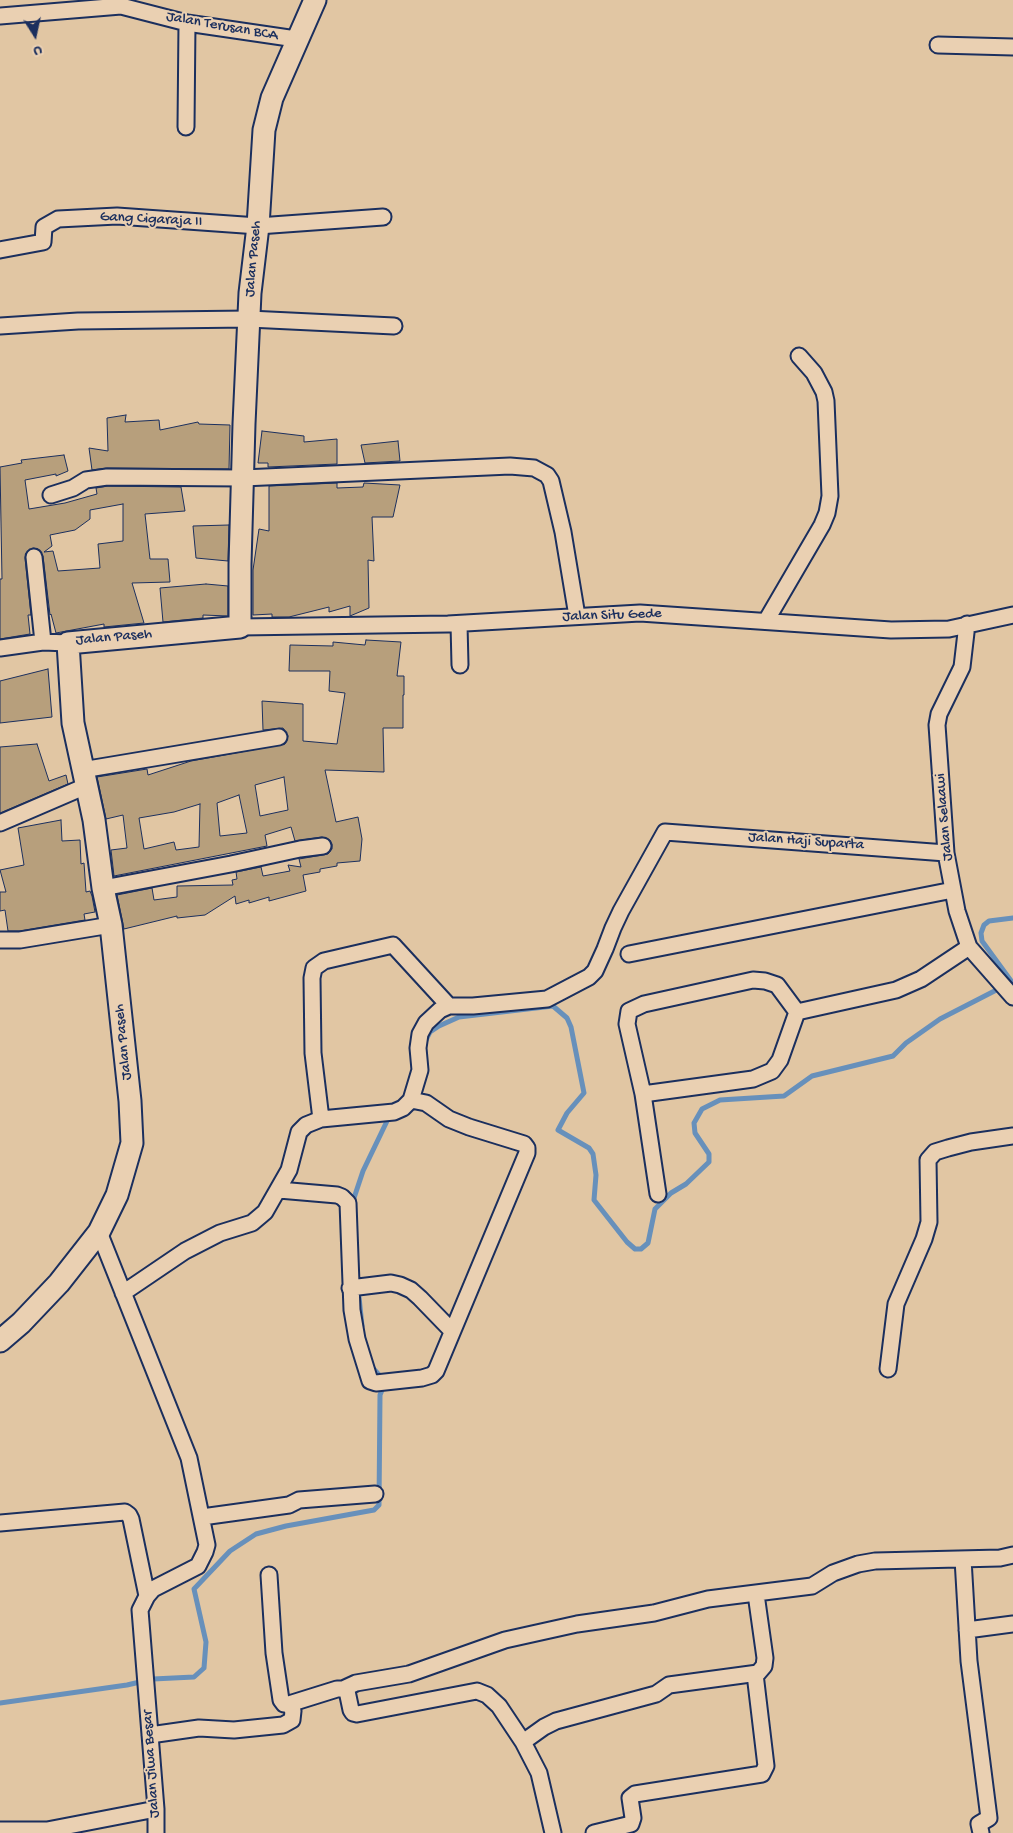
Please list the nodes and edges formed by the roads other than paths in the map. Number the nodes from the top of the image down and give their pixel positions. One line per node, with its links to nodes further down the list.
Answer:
1 (315, 0): 5 (street, Jalan Paseh)
2 (121, 3): 3 (street, Jalan Terusan BCA); 4 (street, Jalan Terusan BCA)
3 (0, 16)
4 (187, 23): 5 (street, Jalan Terusan BCA); 8 (street)
5 (296, 39): 10 (street, Jalan Paseh)
6 (938, 46): 7 (street)
7 (1013, 47)
8 (186, 127)
9 (384, 217): 10 (street)
10 (258, 226): 11 (street, Gang Cigaraja II); 12 (street, Jalan Paseh)
11 (0, 250)
12 (249, 319): 13 (street); 14 (street); 16 (street, Jalan Paseh)
13 (0, 326)
14 (394, 326)
15 (800, 356): 21 (street)
16 (244, 478): 17 (street); 20 (street); 24 (street, Jalan Paseh)
17 (51, 495)
18 (34, 557): 25 (street)
19 (1013, 615): 23 (street, Jalan Situ Gede)
20 (577, 616): 21 (street, Jalan Situ Gede); 22 (street, Jalan Situ Gede)
21 (766, 621): 23 (street, Jalan Situ Gede)
22 (459, 624): 24 (street, Jalan Situ Gede); 28 (street)
23 (967, 624): 33 (street, Jalan Selaawi)
24 (240, 627): 26 (street, Jalan Paseh)
25 (43, 642): 26 (street); 27 (street)
26 (68, 643): 30 (street, Jalan Paseh)
27 (0, 648)
28 (460, 665)
29 (279, 737): 30 (street)
30 (84, 778): 31 (street); 34 (street, Jalan Paseh)
31 (0, 823)
32 (323, 846): 34 (street)
33 (946, 853): 35 (street, Jalan Selaawi); 41 (street, Jalan Haji Suparta)
34 (103, 888): 36 (street, Jalan Paseh)
35 (952, 890): 38 (street, Jalan Selaawi); 39 (street)
36 (111, 925): 37 (street); 49 (street, Jalan Paseh)
37 (0, 940)
38 (969, 947): 40 (street, Jalan Selaawi); 42 (street)
39 (630, 954)
40 (1013, 997)
41 (449, 1006): 44 (street); 45 (street)
42 (797, 1012): 43 (street); 43 (street)
43 (643, 1094): 48 (street)
44 (415, 1101): 45 (street); 52 (street)
45 (321, 1119): 47 (street)
46 (1013, 1136): 54 (street)
47 (279, 1190): 50 (street); 51 (street)
48 (658, 1194)
49 (99, 1232): 51 (street); 53 (street, Jalan Paseh)
50 (355, 1287): 52 (street); 52 (street)
51 (123, 1293): 56 (street)
52 (452, 1331)
53 (0, 1341)
54 (888, 1369)
55 (375, 1494): 56 (street)
56 (202, 1516): 62 (street)
57 (0, 1523): 62 (street)
58 (1013, 1555): 59 (street)
59 (963, 1559): 61 (street); 64 (street)
60 (269, 1575): 67 (street)
61 (756, 1594): 65 (street); 66 (street)
62 (147, 1596): 68 (street, Jalan Jiwa Besar)
63 (1013, 1624): 64 (street)
64 (967, 1630): 75 (street)
65 (755, 1674): 69 (street); 74 (street)
66 (343, 1689): 67 (street); 69 (street)
67 (289, 1704): 68 (street)
68 (150, 1735): 70 (street, Jalan Jiwa Besar)
69 (523, 1742): 73 (street)
70 (156, 1809): 71 (street); 72 (street, Jalan Jiwa Besar)
71 (0, 1830)
72 (156, 1833)
73 (552, 1833)
74 (594, 1833)
75 (981, 1833)

